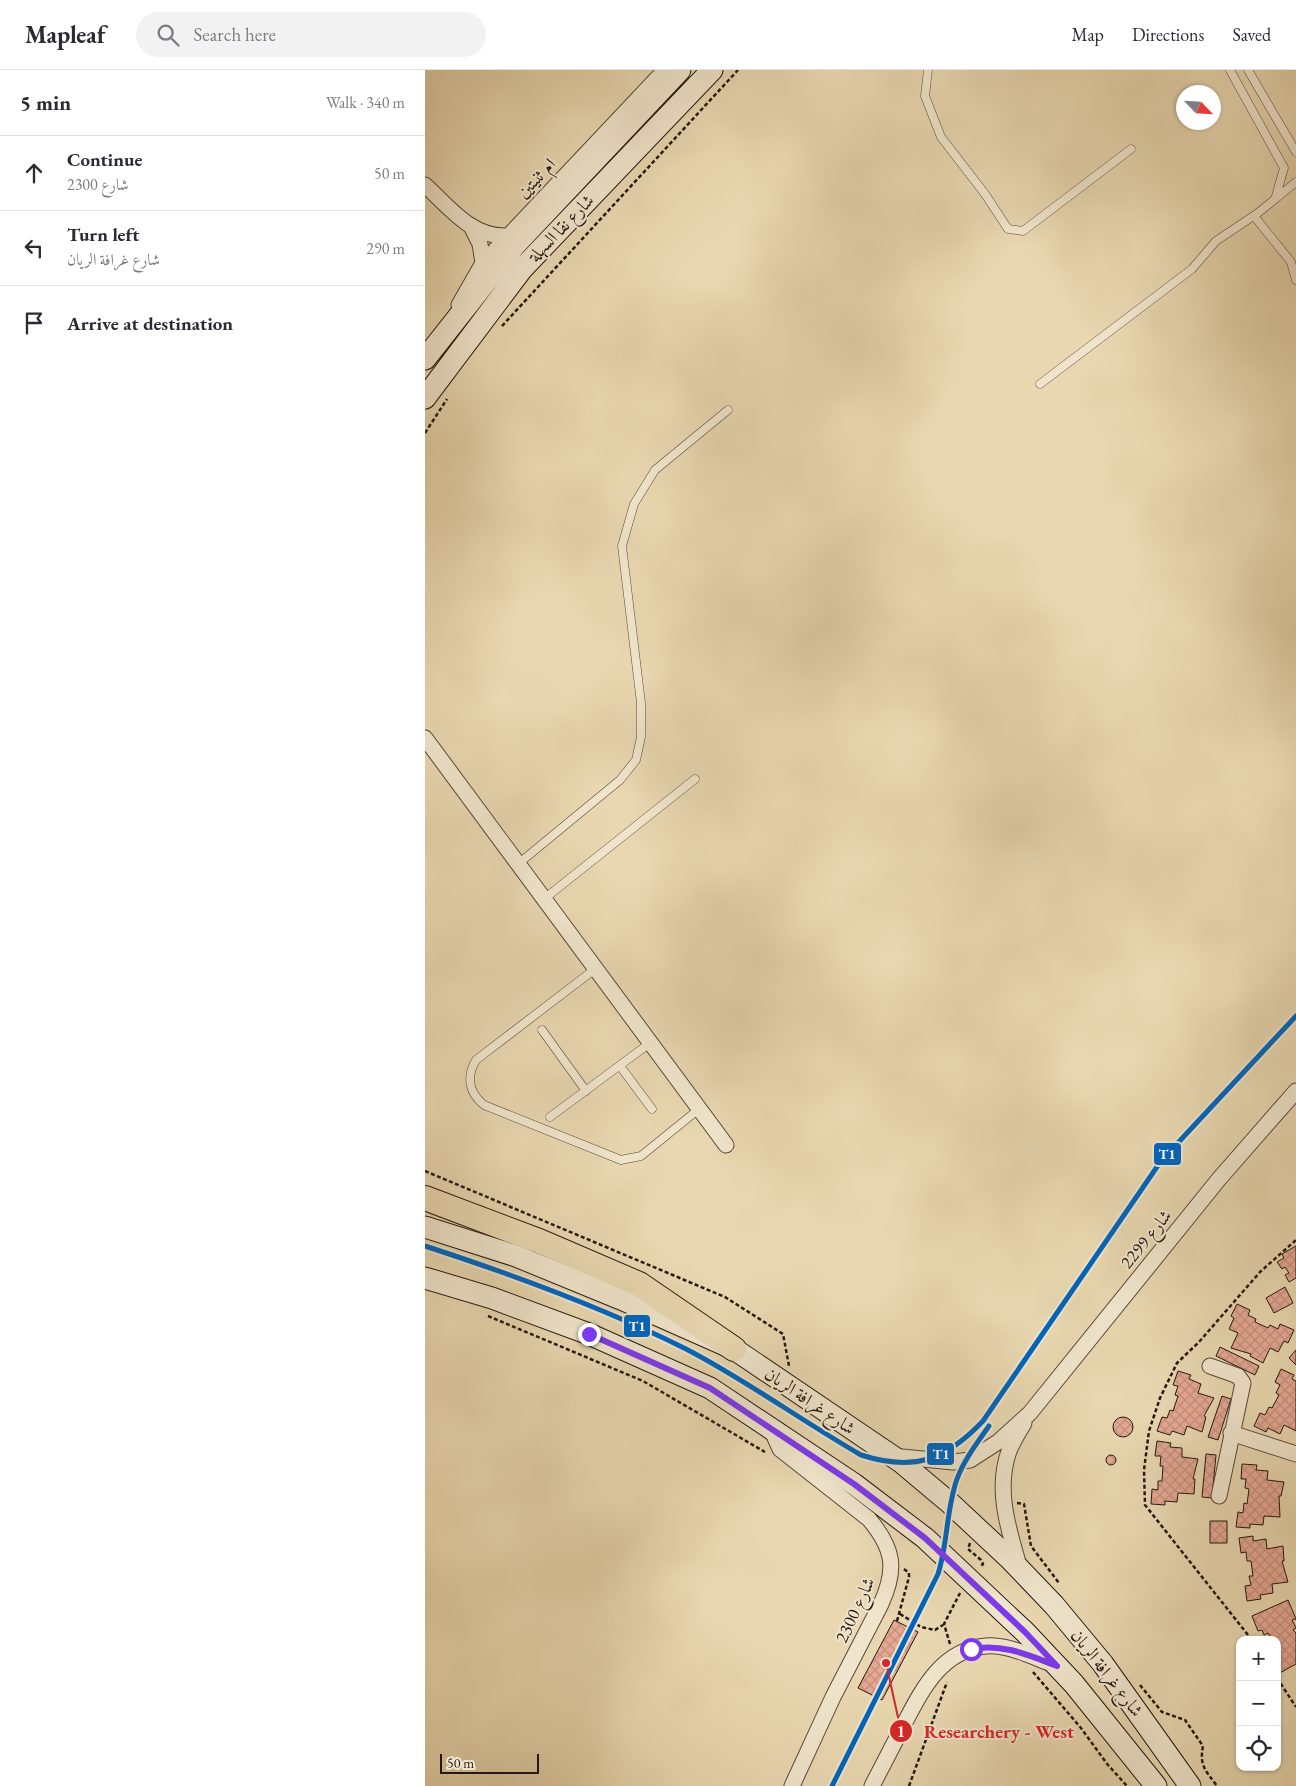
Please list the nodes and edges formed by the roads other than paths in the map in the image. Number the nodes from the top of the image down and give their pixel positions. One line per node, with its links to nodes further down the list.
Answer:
1 (665, 70): 14 (street, ام ثنيتين)
2 (680, 70): 17 (main road, شارع نقا السهلة)
3 (712, 70): 20 (main road, شارع نقا السهلة)
4 (928, 70): 7 (lane)
5 (1230, 70): 11 (lane)
6 (1248, 70): 8 (lane)
7 (1131, 149)
8 (1296, 152)
9 (1296, 182): 11 (lane)
10 (425, 185): 13 (street)
11 (1276, 196): 12 (lane)
12 (1254, 216): 16 (lane); 19 (lane)
13 (472, 228): 14 (street); 15 (street)
14 (507, 236): 15 (street, ام ثنيتين)
15 (483, 263): 17 (street, ام ثنيتين)
16 (1296, 280)
17 (452, 324): 18 (main road, شارع نقا السهلة)
18 (425, 359)
19 (1040, 384)
20 (425, 398)
21 (728, 410): 24 (lane)
22 (425, 738): 24 (street)
23 (695, 779): 25 (lane)
24 (518, 864): 25 (street)
25 (544, 899): 26 (street)
26 (595, 968): 28 (street); 34 (lane)
27 (542, 1030): 30 (lane)
28 (651, 1043): 29 (lane); 34 (street)
29 (620, 1066): 30 (lane); 33 (lane)
30 (586, 1091): 35 (lane)
31 (1296, 1091): 32 (street, شارع 2299)
32 (1290, 1106): 42 (street, شارع 2299)
33 (652, 1109)
34 (699, 1109): 36 (street)
35 (550, 1118)
36 (726, 1145)
37 (425, 1198): 40 (main road)
38 (425, 1227): 40 (main road, شارع غرافة الريان)
39 (425, 1278): 43 (main road, شارع غرافة الريان)
40 (734, 1349): 46 (main road, شارع غرافة الريان)
41 (1210, 1366): 44 (street)
42 (1030, 1413): 46 (street, شارع 2299); 48 (street, شارع 2299)
43 (771, 1429): 49 (main road, شارع غرافة الريان); 50 (street, شارع 2300)
44 (1231, 1433): 45 (street); 47 (street)
45 (1296, 1454)
46 (891, 1456): 48 (main road, شارع غرافة الريان)
47 (1219, 1496)
48 (1021, 1570): 53 (main road, شارع غرافة الريان)
49 (1057, 1666): 51 (street); 52 (main road, شارع غرافة الريان)
50 (792, 1786)
51 (872, 1786)
52 (1156, 1786)
53 (1190, 1786)

